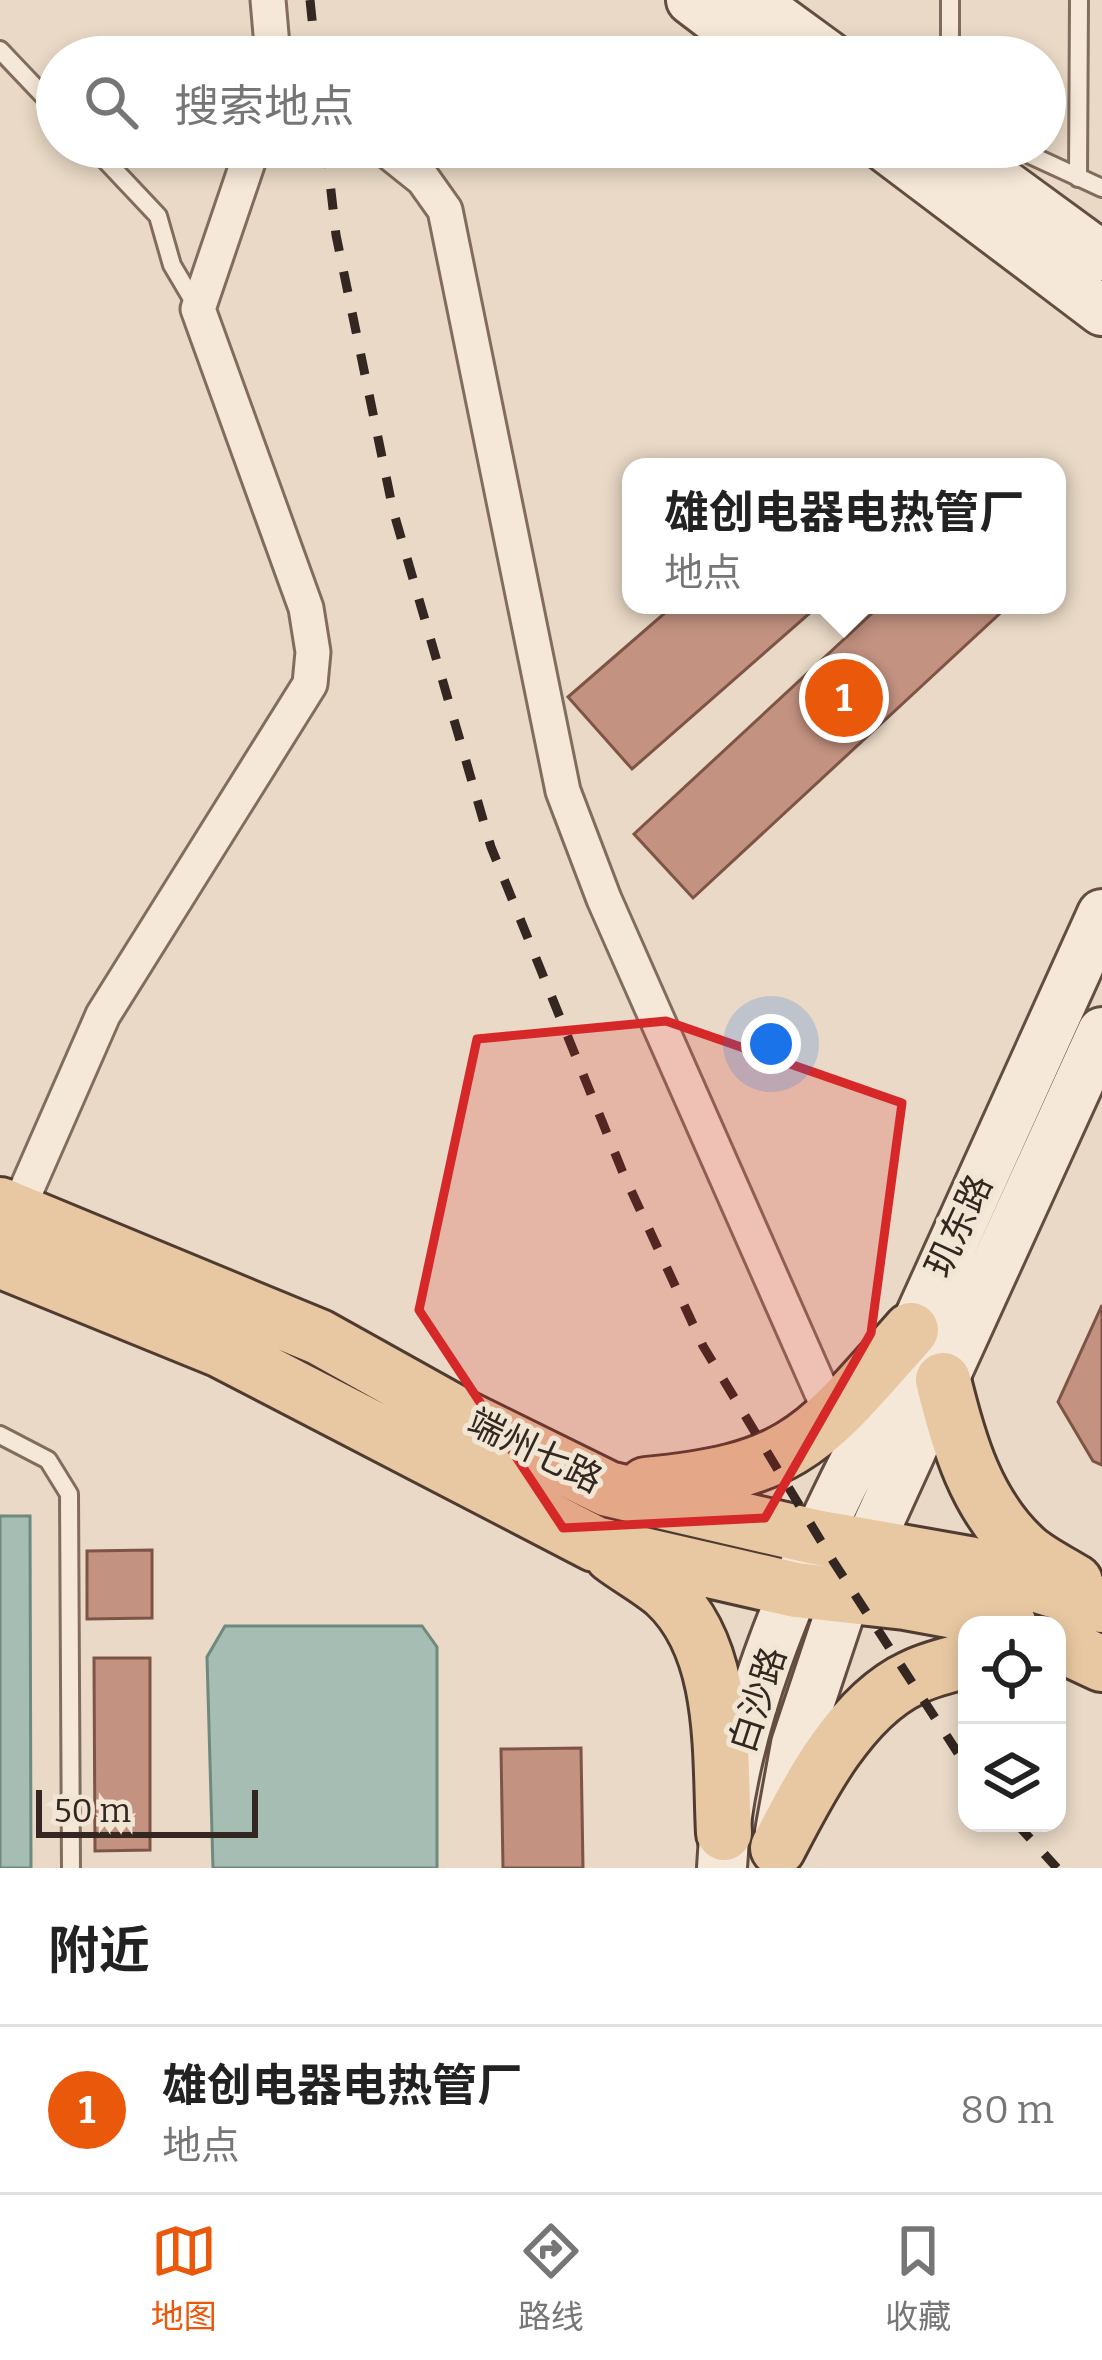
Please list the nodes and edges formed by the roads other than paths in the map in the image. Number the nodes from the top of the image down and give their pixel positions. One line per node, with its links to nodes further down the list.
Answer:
1 (268, 0): 6 (street)
2 (691, 0): 7 (main road)
3 (752, 0): 8 (main road)
4 (950, 0): 9 (lane)
5 (1079, 0): 18 (lane)
6 (271, 36)
7 (738, 36)
8 (801, 36)
9 (950, 36)
10 (0, 50): 11 (lane)
11 (36, 88)
12 (113, 168): 21 (lane)
13 (246, 168): 21 (street)
14 (409, 168): 28 (street)
15 (913, 168): 22 (main road)
16 (982, 168): 20 (main road)
17 (1057, 168): 18 (lane)
18 (1078, 178): 19 (lane)
19 (1102, 188)
20 (1102, 256)
21 (198, 309): 25 (street)
22 (1102, 311)
23 (1102, 914): 26 (main road, 玑东路)
24 (1102, 1033): 27 (main road, 玑东路)
25 (6, 1225): 30 (main road, 端州七路); 32 (main road, 端州七路)
26 (911, 1330): 28 (main road); 31 (main road, 玑东路)
27 (943, 1380): 33 (main road, 玑东路); 35 (main road)
28 (833, 1418): 30 (main road)
29 (0, 1435): 40 (lane)
30 (608, 1489): 31 (main road, 端州七路)
31 (815, 1537): 33 (main road, 端州七路); 34 (main road, 白沙路)
32 (595, 1544): 34 (main road, 端州七路); 38 (main road)
33 (869, 1544): 34 (main road, 白沙路); 35 (main road, 端州七路)
34 (821, 1592): 36 (main road, 端州七路); 38 (main road, 白沙路); 39 (main road, 白沙路)
35 (1102, 1602)
36 (980, 1616)
37 (958, 1663): 39 (main road)
38 (723, 1850)
39 (778, 1858)
40 (71, 1868)

